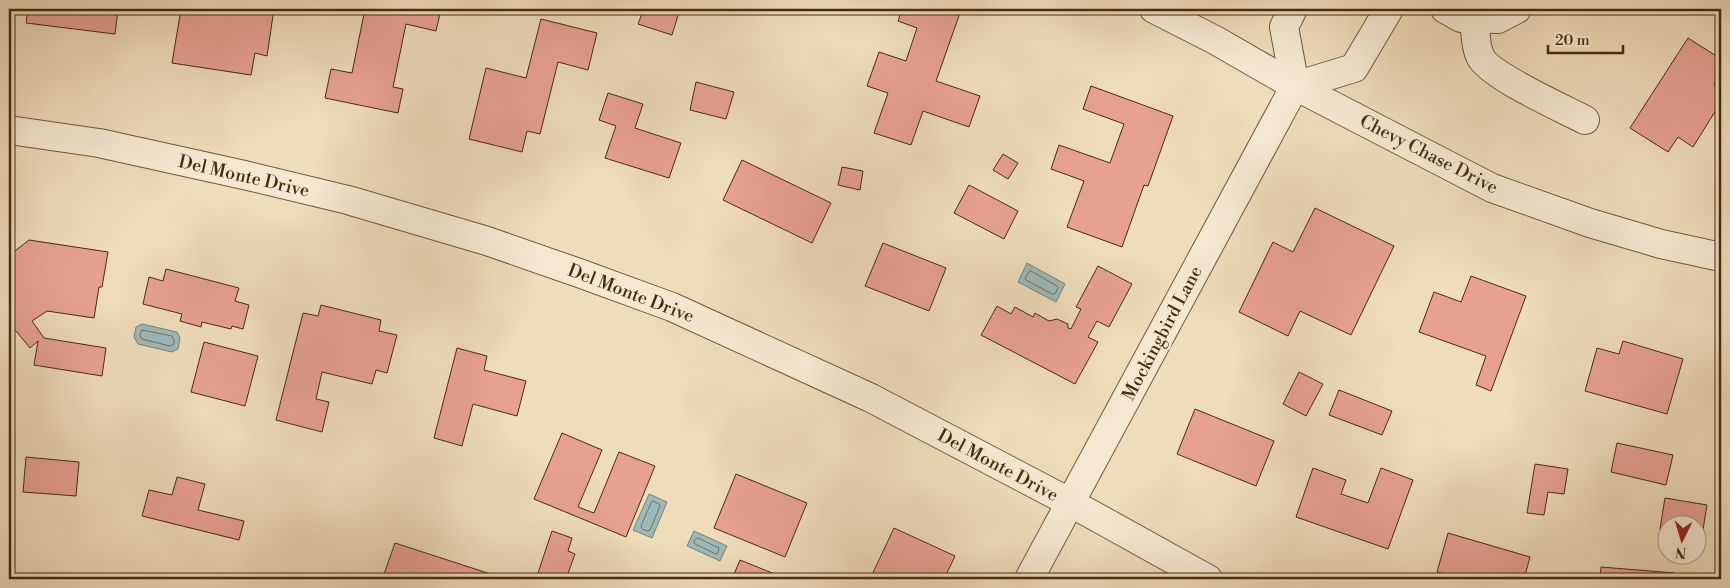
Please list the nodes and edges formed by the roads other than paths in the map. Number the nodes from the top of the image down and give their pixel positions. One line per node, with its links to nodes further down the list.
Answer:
1 (1154, 9): 7 (street, Chevy Chase Drive)
2 (1293, 9): 7 (street)
3 (1389, 9): 7 (street)
4 (1445, 9): 6 (street)
5 (1517, 9): 6 (street)
6 (1475, 18): 8 (street)
7 (1295, 86): 10 (street, Chevy Chase Drive); 11 (street, Mockingbird Lane)
8 (1585, 120)
9 (9, 130): 11 (street, Del Monte Drive)
10 (1721, 257)
11 (1071, 503): 12 (street, Mockingbird Lane); 13 (street, Del Monte Drive)
12 (1029, 579)
13 (1208, 579)

